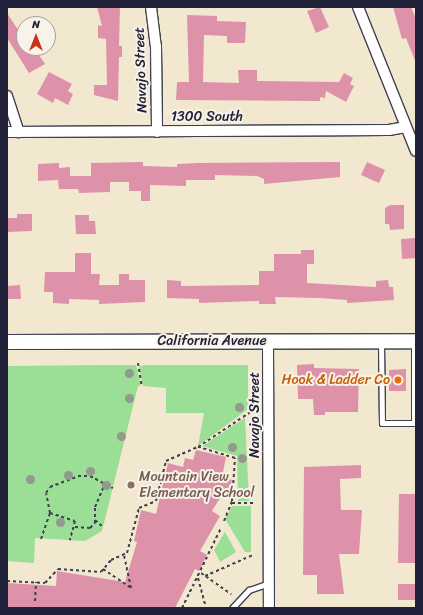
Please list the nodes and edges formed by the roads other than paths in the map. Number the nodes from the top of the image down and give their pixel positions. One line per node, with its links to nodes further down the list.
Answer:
1 (151, 7): 7 (street, Navajo Street)
2 (358, 7): 4 (street)
3 (7, 96): 6 (street)
4 (406, 127): 7 (street, 1300 South); 8 (street)
5 (7, 132): 6 (street, 1300 South)
6 (19, 132): 7 (street, 1300 South)
7 (157, 132)
8 (416, 151)
9 (268, 341): 10 (main road, California Avenue); 12 (main road, California Avenue); 13 (street, Navajo Street)
10 (381, 341): 11 (main road, California Avenue); 11 (lane)
11 (415, 341)
12 (7, 342)
13 (269, 583): 14 (lane); 15 (street, Navajo Street)
14 (232, 608)
15 (269, 608)

